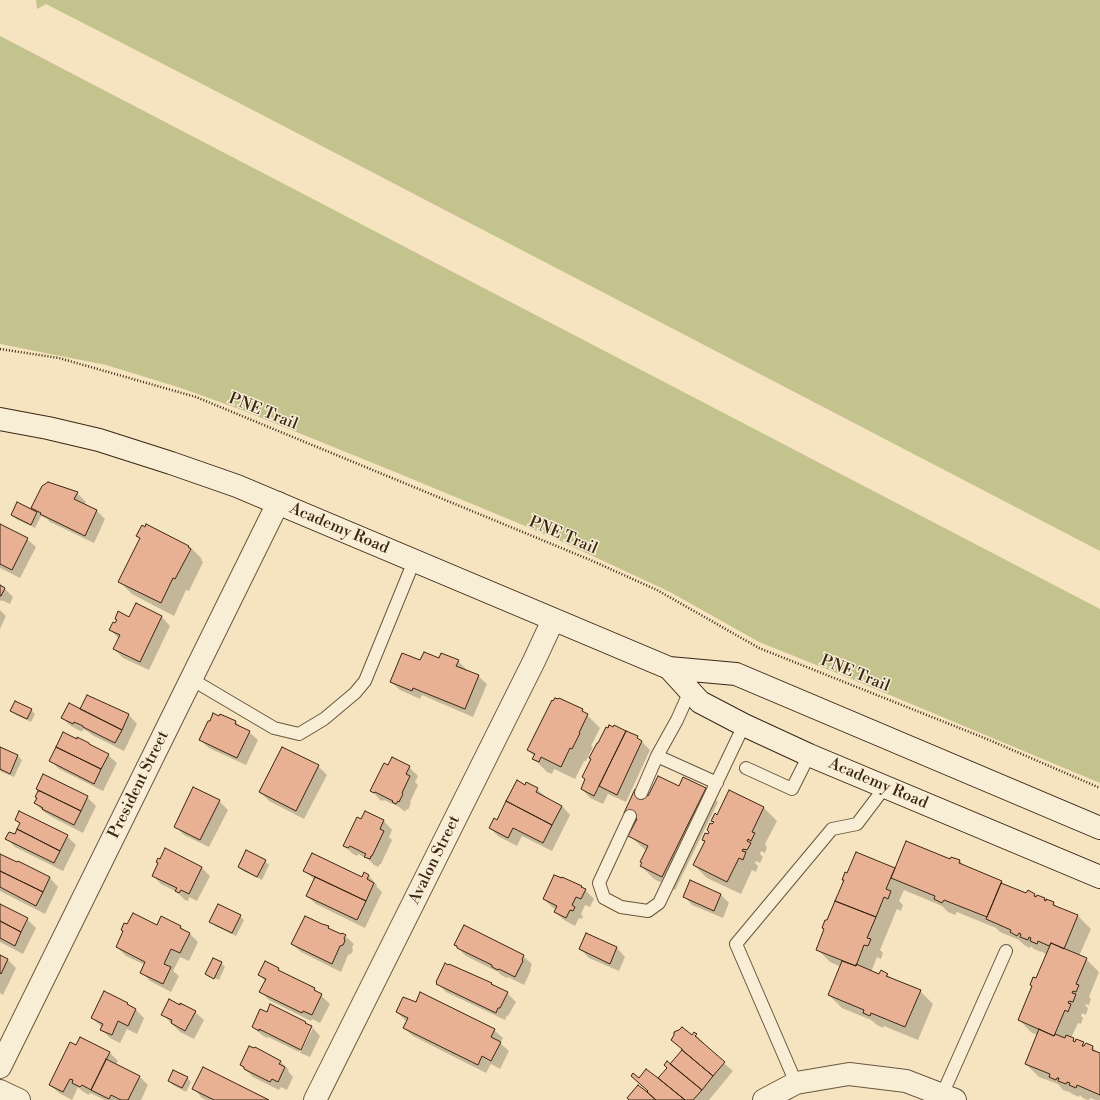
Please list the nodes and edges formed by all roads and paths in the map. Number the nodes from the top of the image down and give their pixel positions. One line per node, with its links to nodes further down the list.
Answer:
1 (0, 349): 15 (path, PNE Trail)
2 (0, 419): 3 (main road, Academy Road)
3 (278, 503): 4 (main road, Academy Road); 7 (main road, President Street)
4 (414, 561): 5 (main road, Academy Road); 7 (lane)
5 (553, 620): 6 (main road, Academy Road); 26 (main road, Avalon Street)
6 (669, 668): 8 (main road, Academy Road); 18 (main road, Academy Road)
7 (191, 679): 21 (main road, President Street)
8 (690, 691): 9 (main road, Academy Road); 11 (lane)
9 (744, 725): 10 (main road, Academy Road); 13 (lane)
10 (809, 755): 12 (lane); 14 (main road, Academy Road)
11 (657, 756): 13 (lane); 16 (lane)
12 (746, 768)
13 (717, 783): 17 (lane)
14 (886, 787): 19 (main road, Academy Road); 22 (lane)
15 (1100, 788)
16 (641, 792)
17 (630, 816)
18 (1100, 828)
19 (1100, 877)
20 (1006, 951): 24 (lane)
21 (0, 1067)
22 (796, 1083): 24 (main road); 27 (main road)
23 (0, 1091): 25 (main road)
24 (949, 1098)
25 (19, 1100)
26 (315, 1100)
27 (764, 1100)

